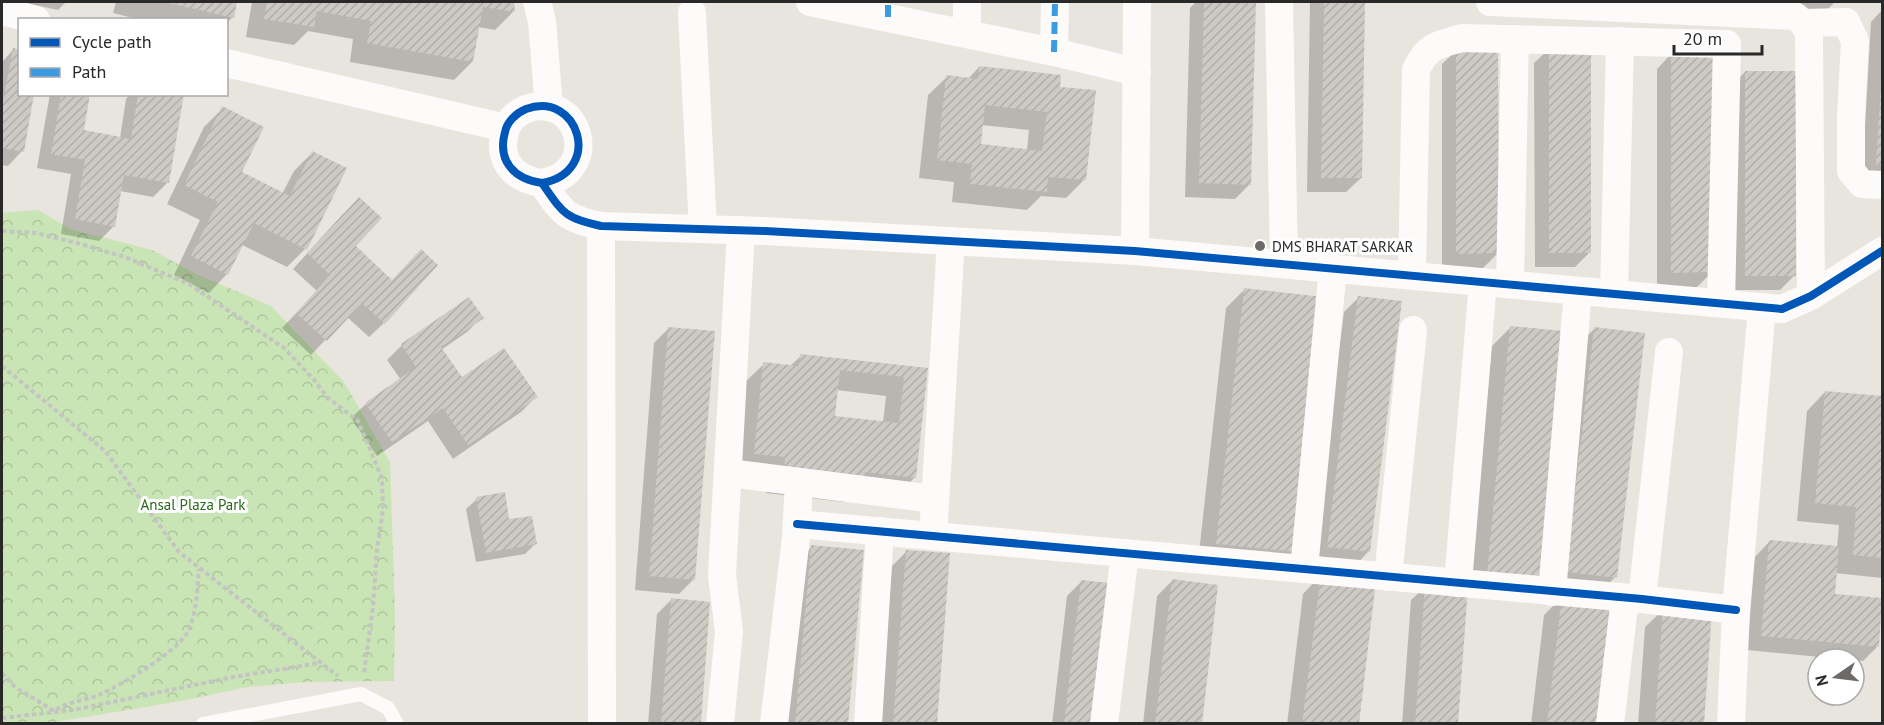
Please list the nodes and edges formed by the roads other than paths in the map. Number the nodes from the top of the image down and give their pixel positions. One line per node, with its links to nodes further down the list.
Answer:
1 (537, 2): 21 (street)
2 (812, 2): 10 (street)
3 (967, 2): 15 (street)
4 (1055, 2): 18 (street)
5 (1137, 2): 20 (street)
6 (1279, 2): 31 (street)
7 (1490, 2): 8 (street)
8 (1570, 3): 9 (street)
9 (1681, 6): 13 (street)
10 (888, 9): 15 (street)
11 (2, 11): 14 (street)
12 (692, 13): 26 (street)
13 (1788, 14): 24 (street); 37 (street)
14 (28, 18)
15 (967, 33): 18 (street)
16 (1515, 39): 17 (street); 33 (street); 34 (street)
17 (1620, 41): 36 (street); 38 (street)
18 (1054, 52): 20 (street)
19 (228, 63): 22 (street)
20 (1137, 72): 29 (street)
21 (549, 106): 22 (street); 23 (street)
22 (506, 128): 23 (street)
23 (542, 183): 25 (street)
24 (1882, 185)
25 (601, 226): 26 (street); 57 (street)
26 (703, 229): 27 (street)
27 (741, 230): 28 (street); 42 (street)
28 (951, 241): 29 (street); 44 (street)
29 (1134, 251): 31 (street)
30 (1882, 251): 37 (street)
31 (1284, 264): 32 (street)
32 (1333, 268): 33 (street); 49 (street)
33 (1412, 276): 34 (street)
34 (1497, 283): 35 (street); 51 (street)
35 (1578, 291): 36 (street); 52 (street)
36 (1614, 294): 38 (street)
37 (1811, 296): 39 (street)
38 (1721, 303): 39 (street)
39 (1762, 307): 54 (street)
40 (1413, 330): 50 (street)
41 (1669, 352): 53 (street)
42 (729, 472): 43 (street); 58 (street)
43 (799, 482): 44 (street); 45 (street)
44 (934, 499): 47 (street)
45 (797, 524): 46 (street); 59 (street)
46 (880, 531): 47 (street); 60 (street)
47 (933, 536): 48 (street)
48 (1125, 553): 49 (street); 61 (street)
49 (1304, 569): 50 (street)
50 (1388, 577): 51 (street)
51 (1458, 583): 52 (street)
52 (1552, 592): 53 (street)
53 (1634, 599): 54 (street); 62 (street)
54 (1736, 610): 63 (street)
55 (203, 723): 56 (lane)
56 (398, 723)
57 (602, 723)
58 (720, 723)
59 (774, 723)
60 (868, 723)
61 (1104, 723)
62 (1610, 723)
63 (1731, 723)

